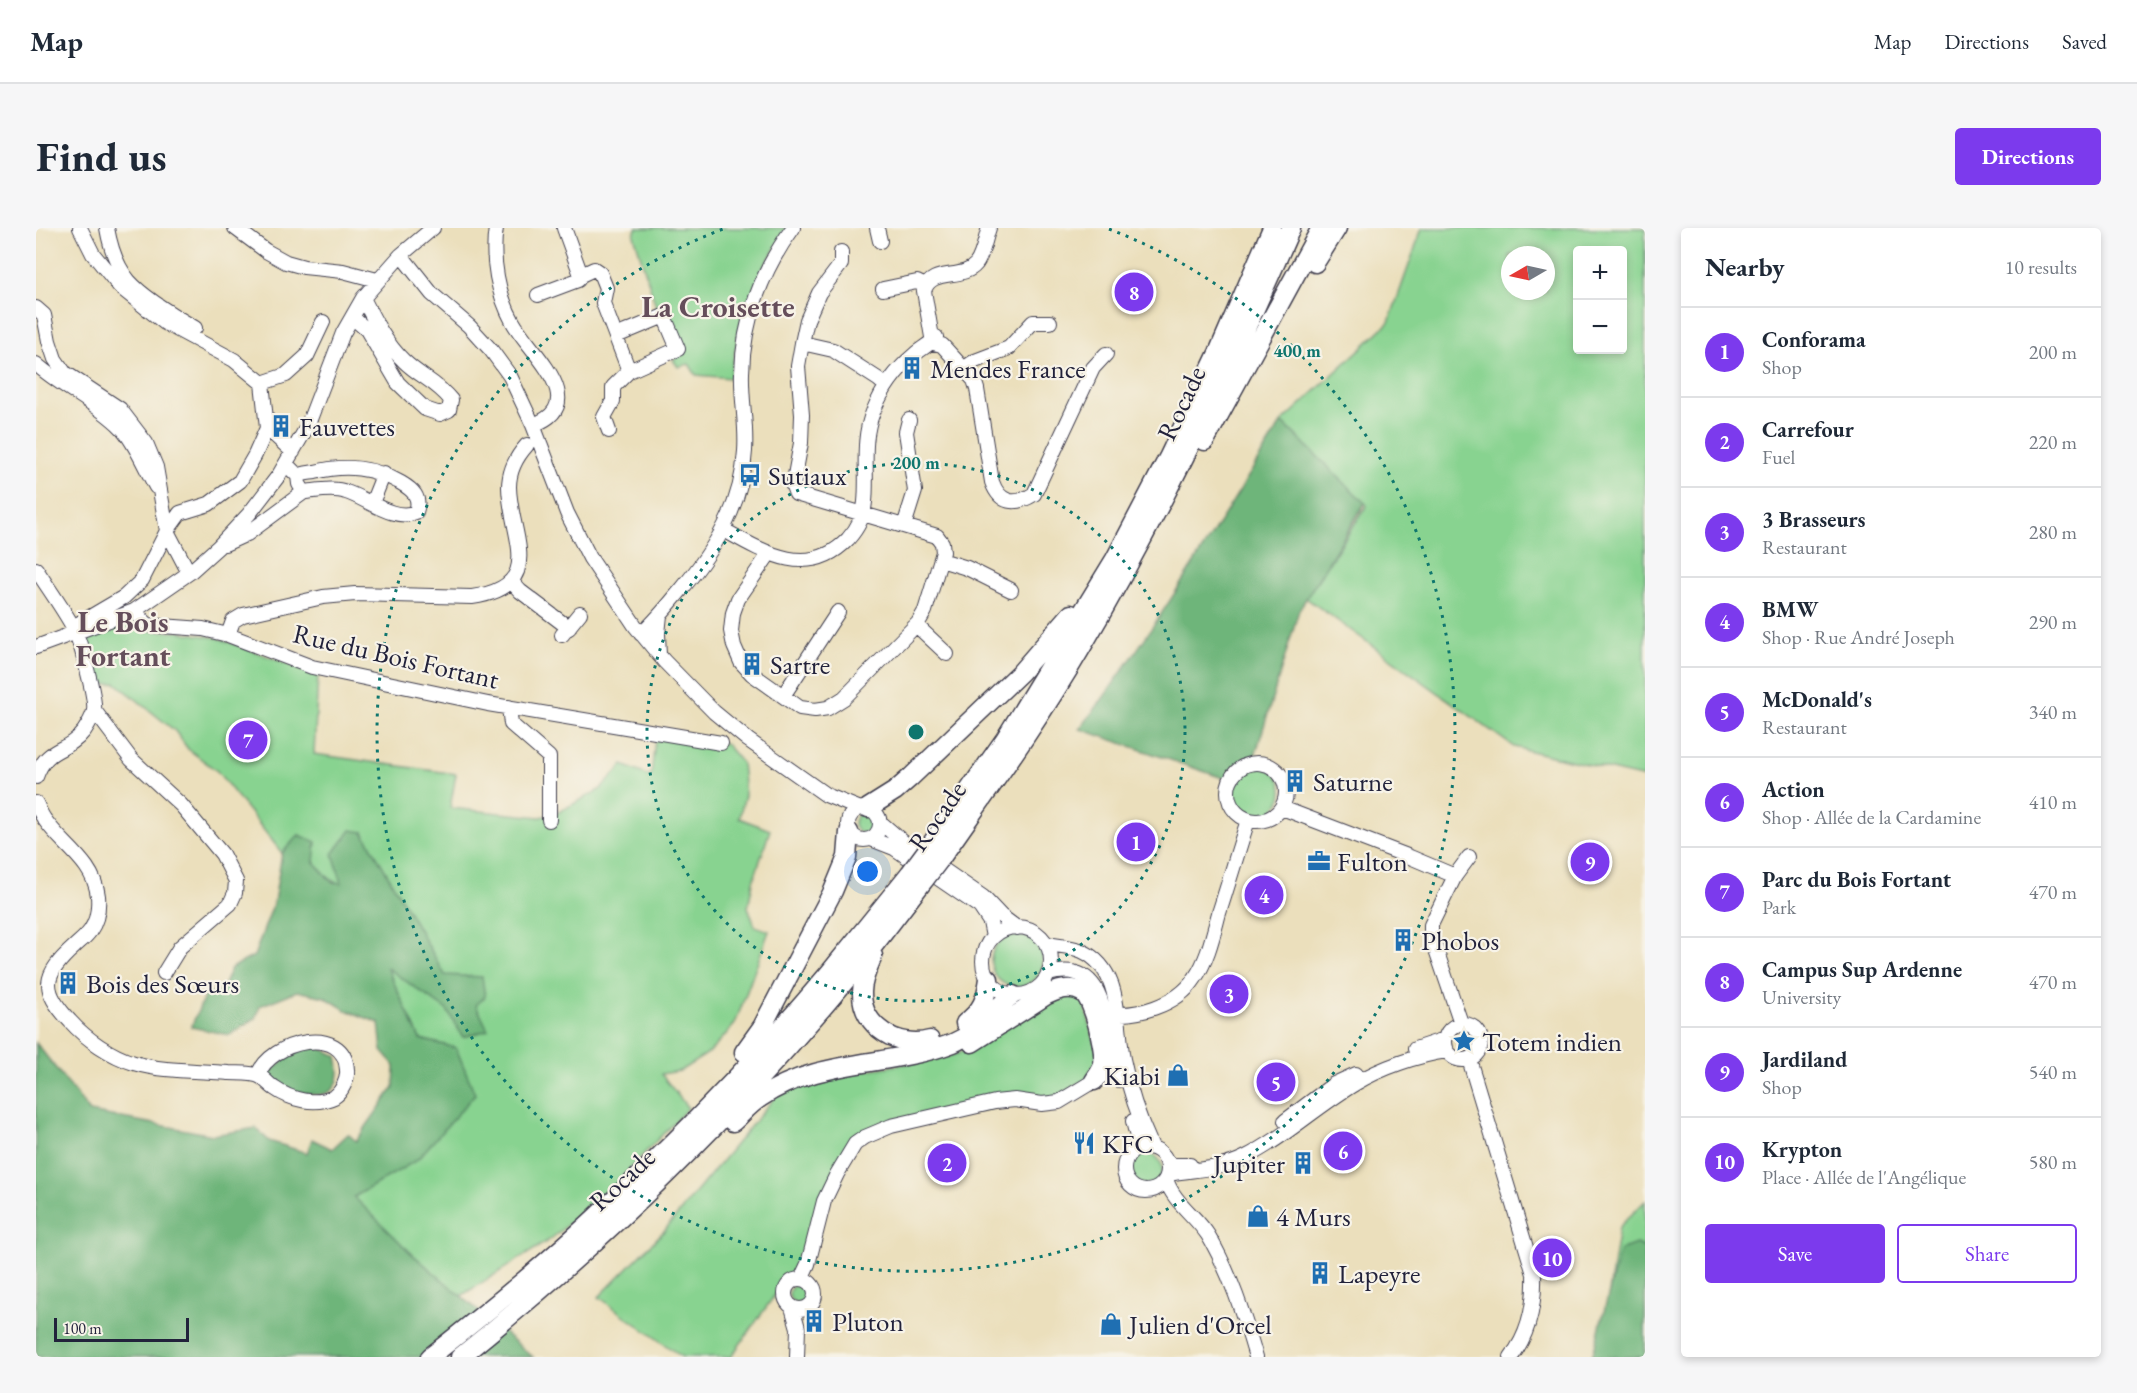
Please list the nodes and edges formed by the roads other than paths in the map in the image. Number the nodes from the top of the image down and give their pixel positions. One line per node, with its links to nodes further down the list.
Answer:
1 (80, 228): 19 (street)
2 (107, 228): 18 (street)
3 (235, 228): 15 (street)
4 (253, 228): 15 (street)
5 (432, 228): 17 (street)
6 (496, 228): 43 (street)
7 (564, 228): 20 (street)
8 (793, 228): 57 (street)
9 (989, 228): 23 (street)
10 (1259, 228): 34 (highway)
11 (1272, 228): 34 (highway)
12 (1291, 228): 59 (highway, Rocade)
13 (1321, 228): 46 (highway)
14 (1336, 228): 46 (highway)
15 (266, 251): 21 (street)
16 (841, 252): 33 (street)
17 (401, 255): 21 (street); 43 (street)
18 (118, 262): 19 (street); 22 (street)
19 (108, 273): 22 (street)
20 (581, 275): 25 (street); 31 (street)
21 (377, 280): 26 (street)
22 (124, 283): 40 (street)
23 (925, 286): 24 (street); 32 (street)
24 (883, 289)
25 (538, 295)
26 (363, 298): 28 (street); 28 (street)
27 (36, 308): 39 (street)
28 (351, 317): 48 (street)
29 (323, 322): 40 (street)
30 (1050, 322): 37 (street)
31 (616, 336): 38 (street); 38 (street)
32 (936, 337): 37 (street); 41 (street)
33 (801, 343): 41 (street); 55 (street)
34 (1218, 353): 62 (highway)
35 (1106, 354): 37 (street)
36 (36, 364): 39 (street)
37 (963, 369)
38 (629, 371): 45 (street)
39 (61, 377): 58 (street)
40 (262, 383): 44 (street)
41 (886, 386): 55 (street)
42 (909, 420): 56 (street)
43 (533, 425): 68 (street)
44 (267, 428): 48 (street); 58 (street)
45 (609, 431)
46 (1208, 435): 59 (highway)
47 (527, 445): 66 (street)
48 (289, 458): 51 (street); 60 (street)
49 (319, 471): 50 (street); 51 (street); 52 (street)
50 (384, 473): 54 (street); 54 (street)
51 (298, 477): 53 (street)
52 (320, 490): 53 (street); 54 (street)
53 (304, 492): 60 (street)
54 (372, 503)
55 (863, 513): 56 (street); 61 (street)
56 (904, 526): 63 (street)
57 (724, 530): 61 (street); 72 (street)
58 (167, 531): 65 (street); 74 (street)
59 (1140, 544): 96 (highway, Rocade)
60 (218, 547): 65 (street)
61 (769, 554): 80 (street)
62 (1115, 559): 88 (highway); 96 (highway)
63 (941, 560): 67 (street); 73 (street)
64 (36, 569): 74 (street)
65 (189, 573): 69 (street)
66 (511, 581): 71 (street); 76 (street)
67 (1011, 590)
68 (624, 610): 72 (street); 75 (street)
69 (134, 611): 74 (street); 76 (street, Rue du Bois Fortant)
70 (838, 612): 80 (street)
71 (580, 613)
72 (662, 613): 75 (street); 79 (street)
73 (916, 625): 78 (street); 80 (street)
74 (74, 630): 77 (street); 82 (street)
75 (641, 634): 79 (street)
76 (228, 635): 81 (street, Rue du Bois Fortant)
77 (36, 647)
78 (947, 654)
79 (659, 656): 86 (street)
80 (783, 696)
81 (509, 707): 83 (street, Rue du Bois Fortant); 91 (street, Rue du Bois Fortant)
82 (94, 710): 84 (street); 103 (street)
83 (721, 743)
84 (41, 757): 85 (street)
85 (36, 777)
86 (826, 795): 88 (street); 94 (street)
87 (36, 803): 90 (street)
88 (863, 808): 93 (street); 94 (street)
89 (1282, 808): 92 (street); 92 (street); 99 (street)
90 (40, 816): 113 (street)
91 (549, 820)
92 (1248, 820): 107 (street)
93 (880, 822): 95 (street); 100 (street)
94 (848, 828): 95 (street); 115 (highway)
95 (871, 839): 101 (street)
96 (934, 854): 98 (highway, bridge)
97 (1469, 857): 99 (street)
98 (917, 876): 105 (highway); 115 (highway); 120 (highway, Rocade)
99 (1455, 876): 108 (street)
100 (1017, 928): 101 (street); 102 (street)
101 (993, 937): 105 (street)
102 (1046, 944): 104 (street); 107 (street)
103 (164, 973)
104 (1048, 974): 106 (street); 107 (street)
105 (988, 979): 106 (street)
106 (1013, 995): 111 (highway)
107 (1111, 1012): 110 (street); 116 (street)
108 (1461, 1023): 109 (street); 112 (street)
109 (1446, 1045): 112 (street); 118 (street)
110 (1112, 1055): 114 (street); 117 (street)
111 (901, 1056): 114 (highway); 120 (highway)
112 (1469, 1059): 128 (street)
113 (258, 1075): 113 (street)
114 (1094, 1081): 122 (street)
115 (679, 1137): 124 (highway)
116 (1152, 1147): 117 (street); 118 (street)
117 (1137, 1148): 119 (street)
118 (1167, 1172): 119 (street); 121 (street)
119 (1155, 1190): 121 (street)
120 (640, 1200): 125 (highway, Rocade)
121 (1181, 1203): 127 (street)
122 (801, 1279): 123 (street); 123 (street)
123 (798, 1308): 126 (street)
124 (430, 1357)
125 (460, 1357)
126 (797, 1357)
127 (1256, 1357)
128 (1511, 1357)

